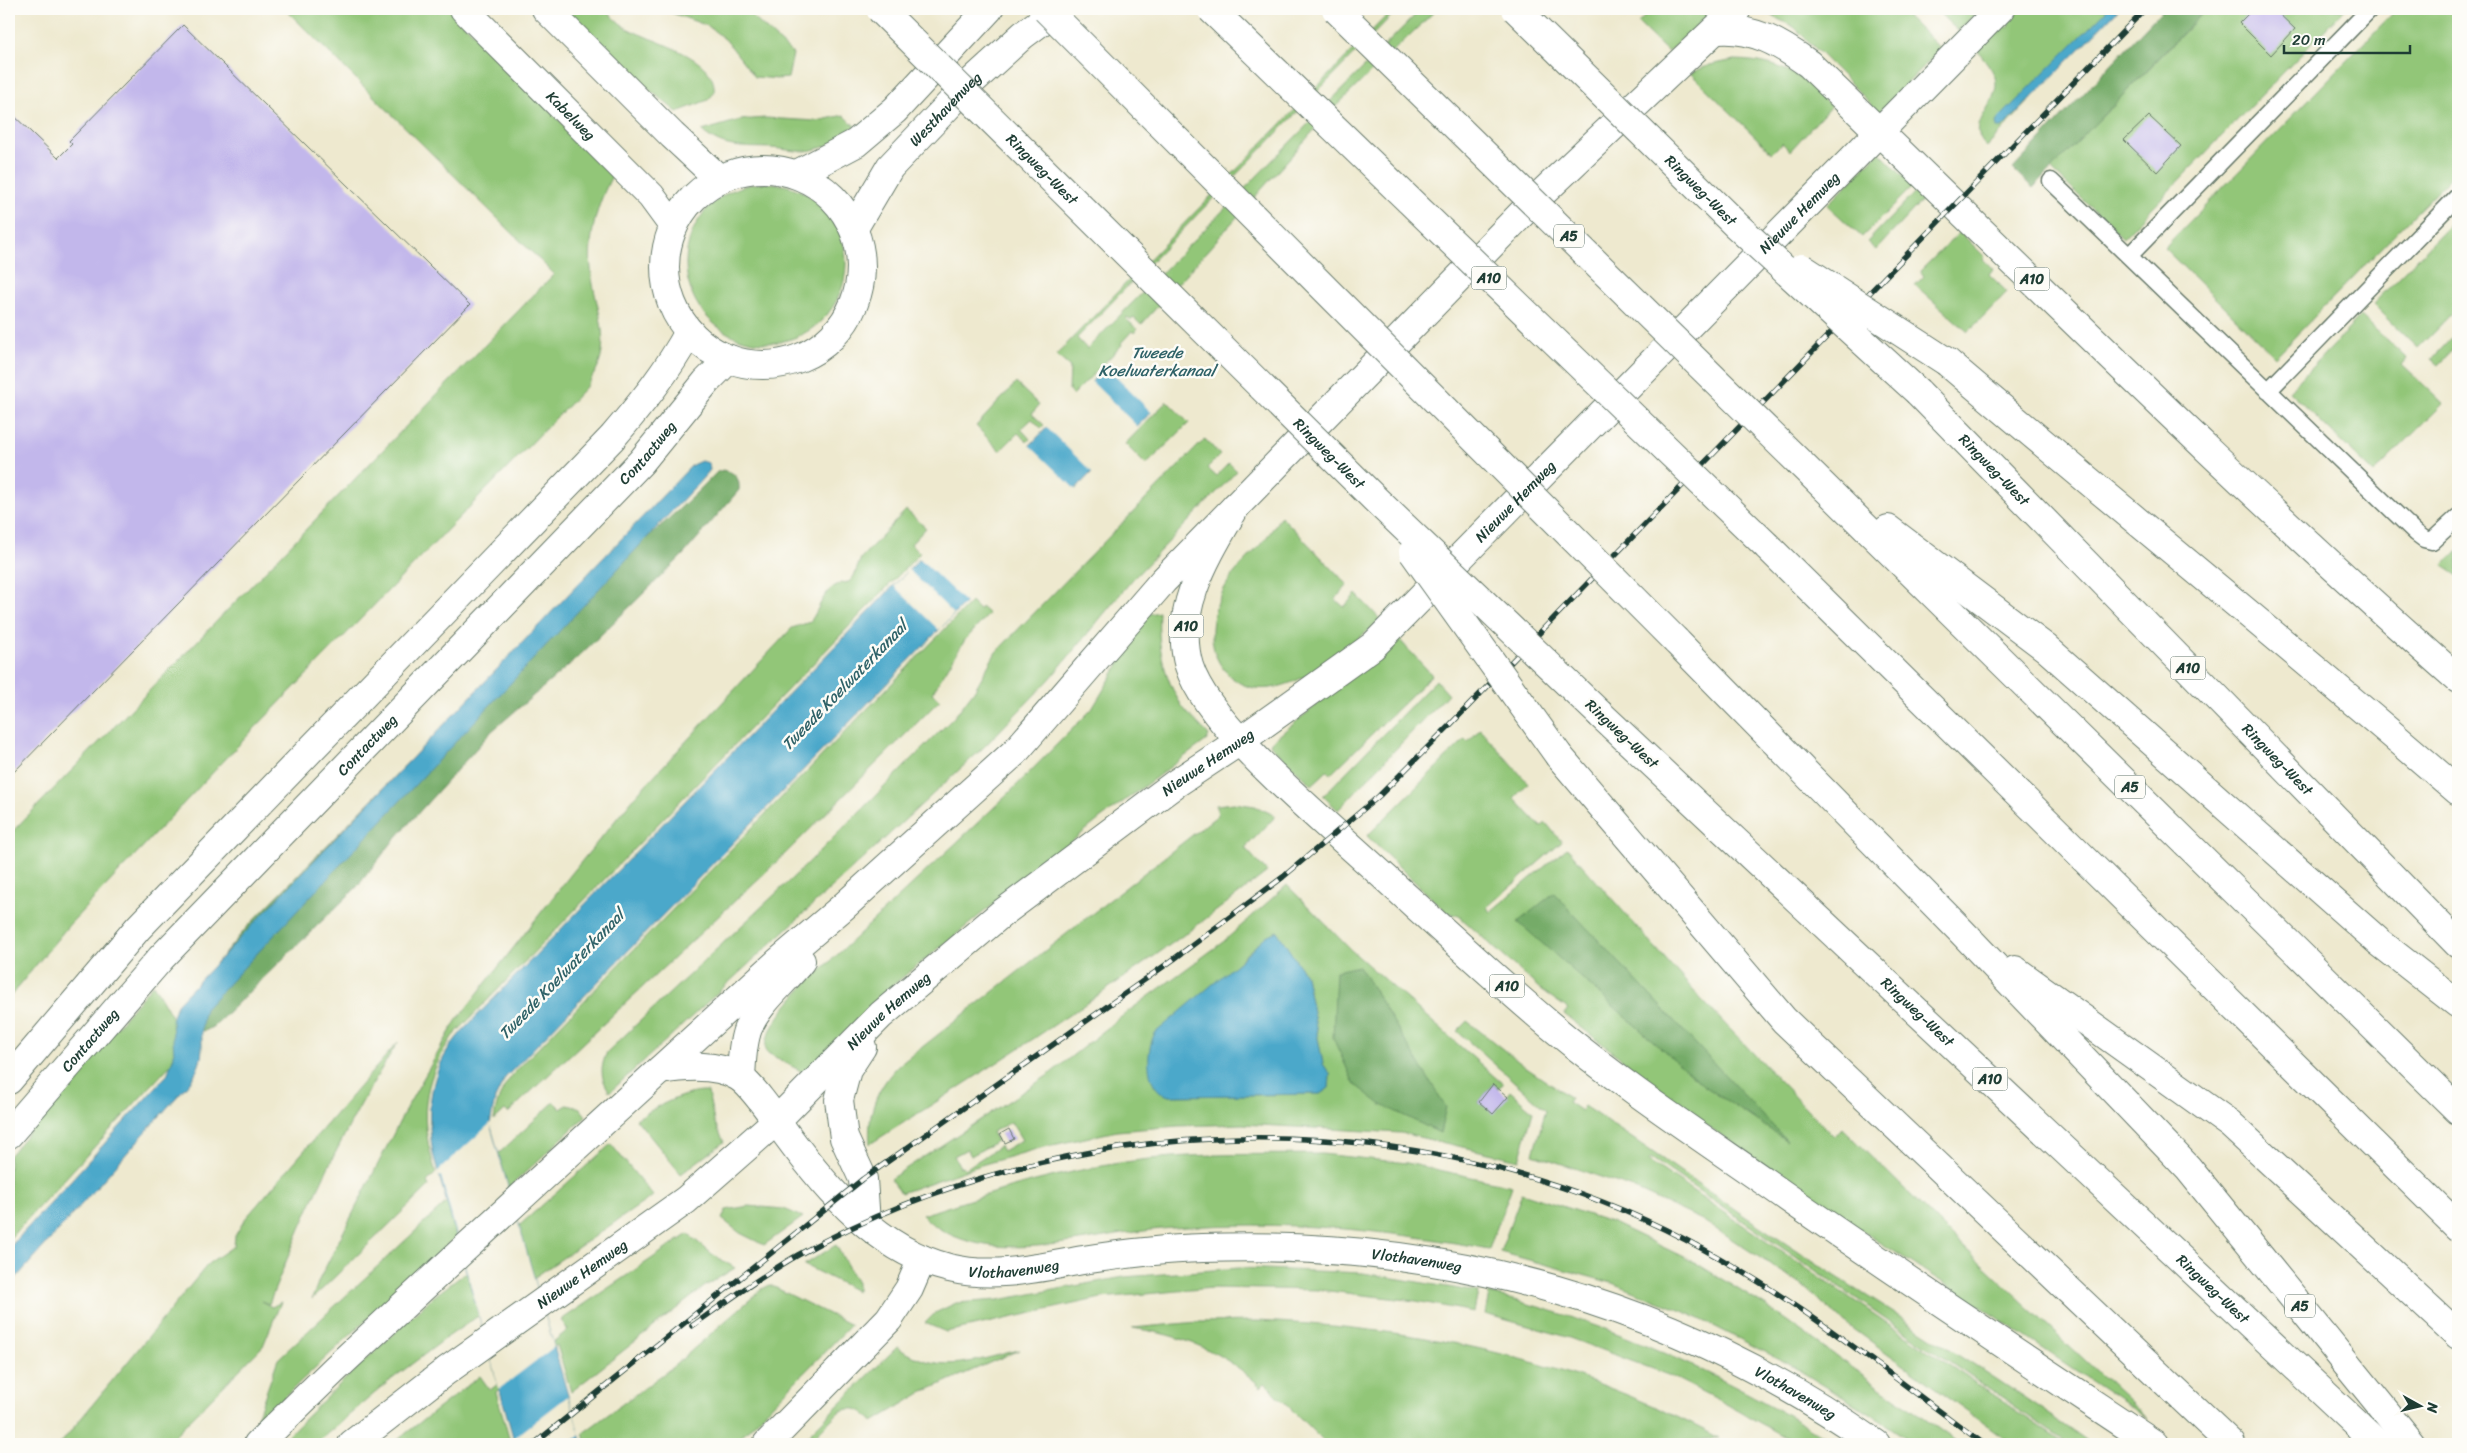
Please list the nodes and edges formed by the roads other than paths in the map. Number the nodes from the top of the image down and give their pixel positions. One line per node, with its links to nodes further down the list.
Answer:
1 (464, 9): 20 (main road, Kabelweg)
2 (546, 9): 16 (main road)
3 (880, 9): 27 (main road, Ringweg-West / A10, bridge)
4 (989, 9): 15 (main road)
5 (1046, 9): 34 (main road, A5, bridge)
6 (1058, 9): 21 (main road, Westhavenweg)
7 (1211, 9): 45 (main road, A10, bridge)
8 (1336, 9): 26 (main road, A5, bridge)
9 (1516, 9): 19 (main road, Ringweg-West / A10, bridge)
10 (1737, 9): 13 (main road)
11 (2370, 9): 22 (lane)
12 (1994, 12): 14 (main road, Nieuwe Hemweg)
13 (1717, 30): 14 (main road, A10); 28 (main road)
14 (1880, 132): 30 (main road, A10); 31 (main road, Nieuwe Hemweg)
15 (797, 174): 16 (main road); 21 (main road)
16 (718, 178): 20 (main road)
17 (2051, 181): 22 (lane)
18 (2458, 196): 25 (lane)
19 (1736, 225): 32 (main road, A10, bridge); 35 (main road, Ringweg-West / A10, bridge)
20 (673, 226): 23 (main road)
21 (854, 228): 24 (main road)
22 (2129, 256): 25 (lane)
23 (689, 332): 24 (main road); 40 (main road)
24 (729, 359): 43 (main road, Contactweg)
25 (2268, 390): 29 (lane)
26 (1801, 464): 36 (main road, A5); 41 (main road, A5)
27 (1376, 500): 53 (main road, A10, bridge); 54 (main road, Ringweg-West / A10, bridge)
28 (1236, 506): 31 (main road, A10); 33 (main road)
29 (2458, 517)
30 (2458, 679)
31 (1240, 741): 37 (main road, Nieuwe Hemweg); 52 (main road, A10)
32 (2458, 791)
33 (843, 907): 38 (main road); 39 (main road)
34 (1961, 931): 47 (main road, A5); 55 (main road, A5)
35 (2458, 944)
36 (2458, 1004)
37 (881, 1015): 42 (main road, Nieuwe Hemweg); 44 (main road)
38 (660, 1070): 39 (main road); 48 (main road)
39 (741, 1078): 42 (main road, Vlothavenweg)
40 (9, 1080)
41 (2458, 1110)
42 (776, 1121): 44 (main road, Vlothavenweg); 49 (main road, Nieuwe Hemweg)
43 (9, 1134)
44 (866, 1223): 46 (main road, Vlothavenweg)
45 (2458, 1227)
46 (922, 1259): 50 (main road); 51 (main road, Vlothavenweg)
47 (2458, 1335)
48 (258, 1444)
49 (352, 1444)
50 (767, 1444)
51 (1876, 1444)
52 (2154, 1444)
53 (2230, 1444)
54 (2378, 1444)
55 (2412, 1444)

